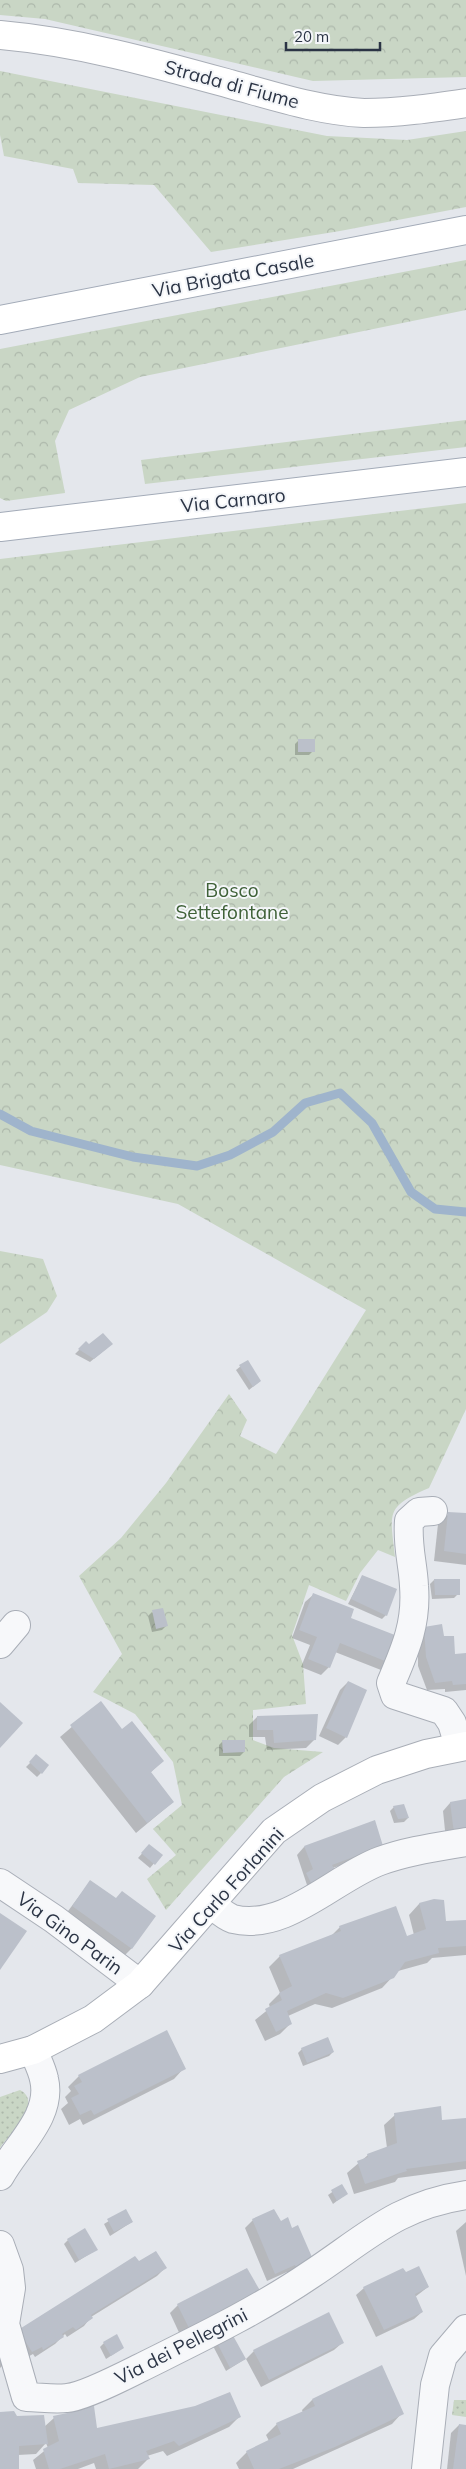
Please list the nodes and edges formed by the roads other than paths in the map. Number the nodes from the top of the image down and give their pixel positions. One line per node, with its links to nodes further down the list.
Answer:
1 (0, 35): 2 (main road, Strada di Fiume)
2 (466, 103)
3 (466, 230): 4 (main road, Via Brigata Casale)
4 (0, 320)
5 (466, 472): 6 (main road, Via Carnaro)
6 (0, 527)
7 (433, 1511): 8 (street)
8 (463, 1746): 11 (main road, Via Carlo Forlanini)
9 (466, 1842): 11 (street)
10 (0, 1883): 12 (street, Via Gino Parin)
11 (211, 1904): 12 (main road, Via Carlo Forlanini)
12 (140, 1984): 13 (main road, Via Carlo Forlanini)
13 (33, 2050): 14 (main road, Via Carlo Forlanini); 15 (street)
14 (0, 2059)
15 (0, 2176)
16 (466, 2195): 17 (street, Via dei Pellegrini)
17 (0, 2245)
18 (466, 2329): 19 (street)
19 (426, 2469)

